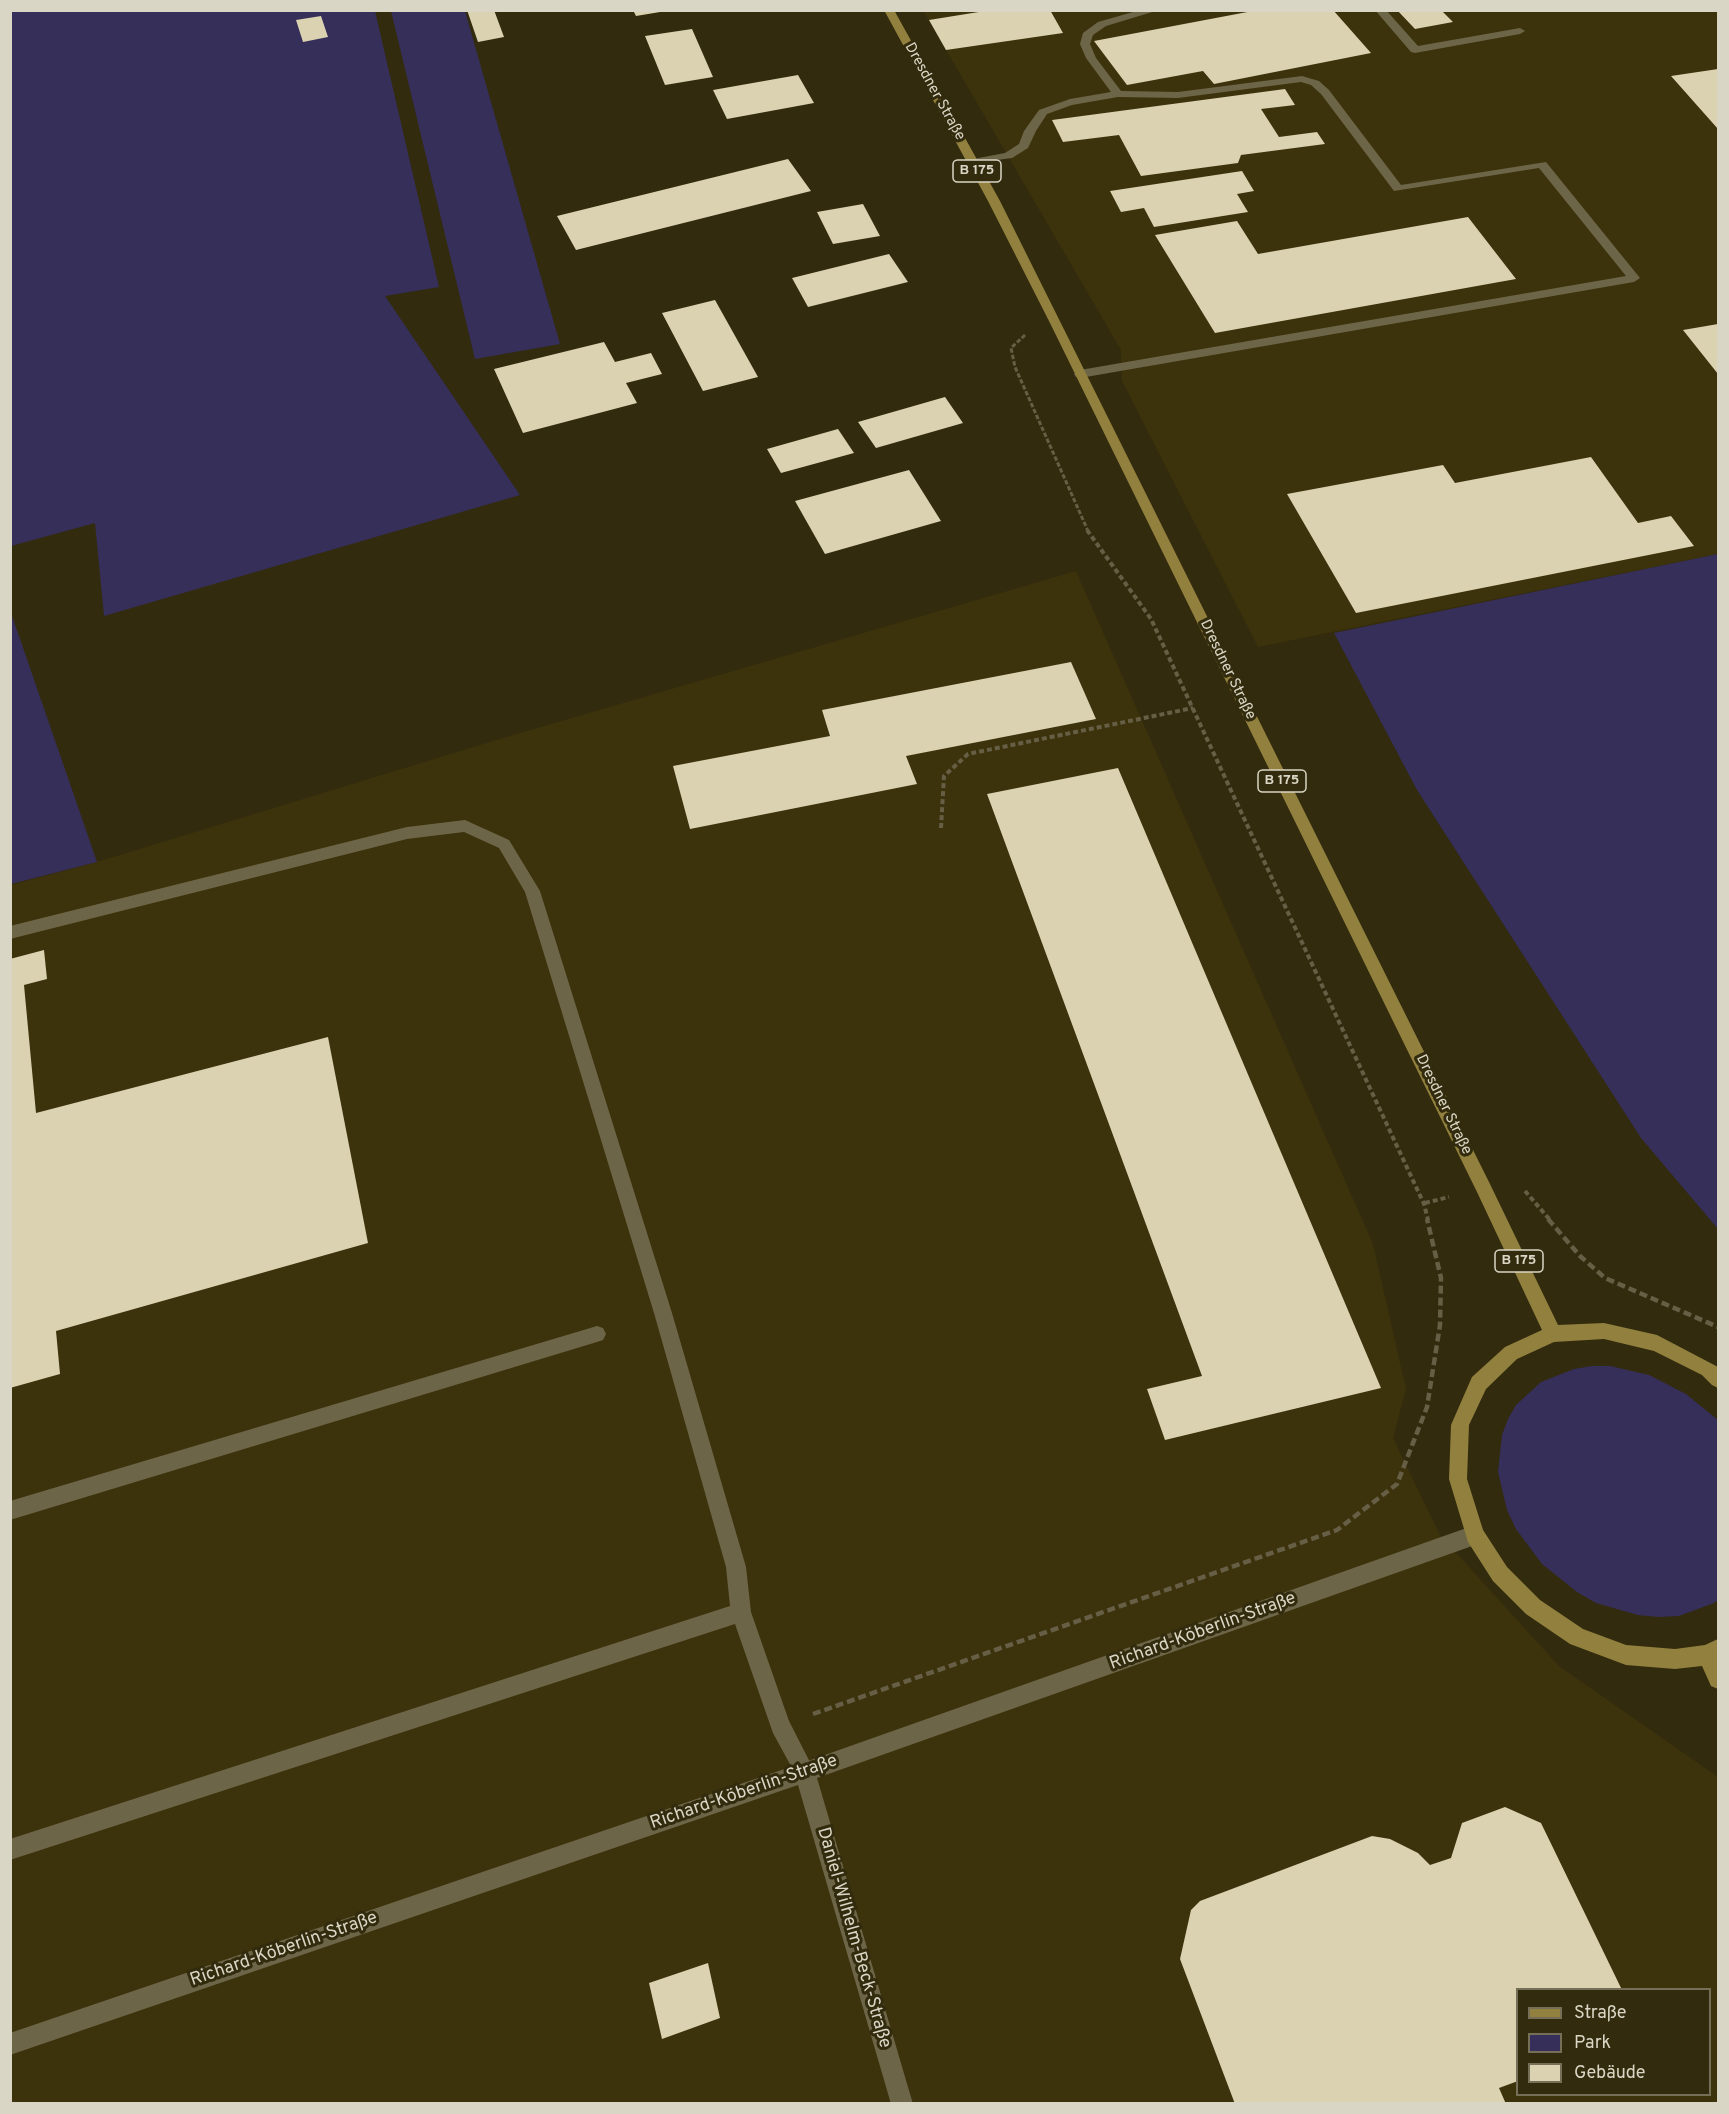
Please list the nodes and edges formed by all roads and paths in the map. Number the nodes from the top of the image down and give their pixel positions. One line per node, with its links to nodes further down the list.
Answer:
1 (889, 10): 6 (main road, Dresdner Straße / B 175)
2 (1154, 10): 5 (street)
3 (1380, 10): 4 (street)
4 (1520, 31)
5 (1118, 94): 6 (street); 8 (street)
6 (972, 162): 7 (main road, Dresdner Straße / B 175)
7 (1056, 323): 8 (main road, Dresdner Straße / B 175); 9 (path)
8 (1080, 375): 12 (main road, Dresdner Straße / B 175)
9 (1193, 708): 10 (path); 22 (path)
10 (941, 828)
11 (10, 933): 19 (street, Daniel-Wilhelm-Beck-Straße)
12 (1484, 1187): 13 (path); 15 (main road, Dresdner Straße / B 175)
13 (1719, 1327)
14 (597, 1334): 17 (street)
15 (1553, 1334): 16 (main road); 18 (main road)
16 (1719, 1379)
17 (10, 1511)
18 (1475, 1535): 20 (main road); 23 (street, Richard-Köberlin-Straße)
19 (741, 1612): 22 (street, Daniel-Wilhelm-Beck-Straße); 24 (street)
20 (1713, 1652): 21 (main road)
21 (1719, 1679)
22 (780, 1726): 23 (street, Daniel-Wilhelm-Beck-Straße)
23 (805, 1772): 25 (street, Richard-Köberlin-Straße); 26 (street, Daniel-Wilhelm-Beck-Straße)
24 (10, 1850)
25 (10, 2044)
26 (902, 2103)

